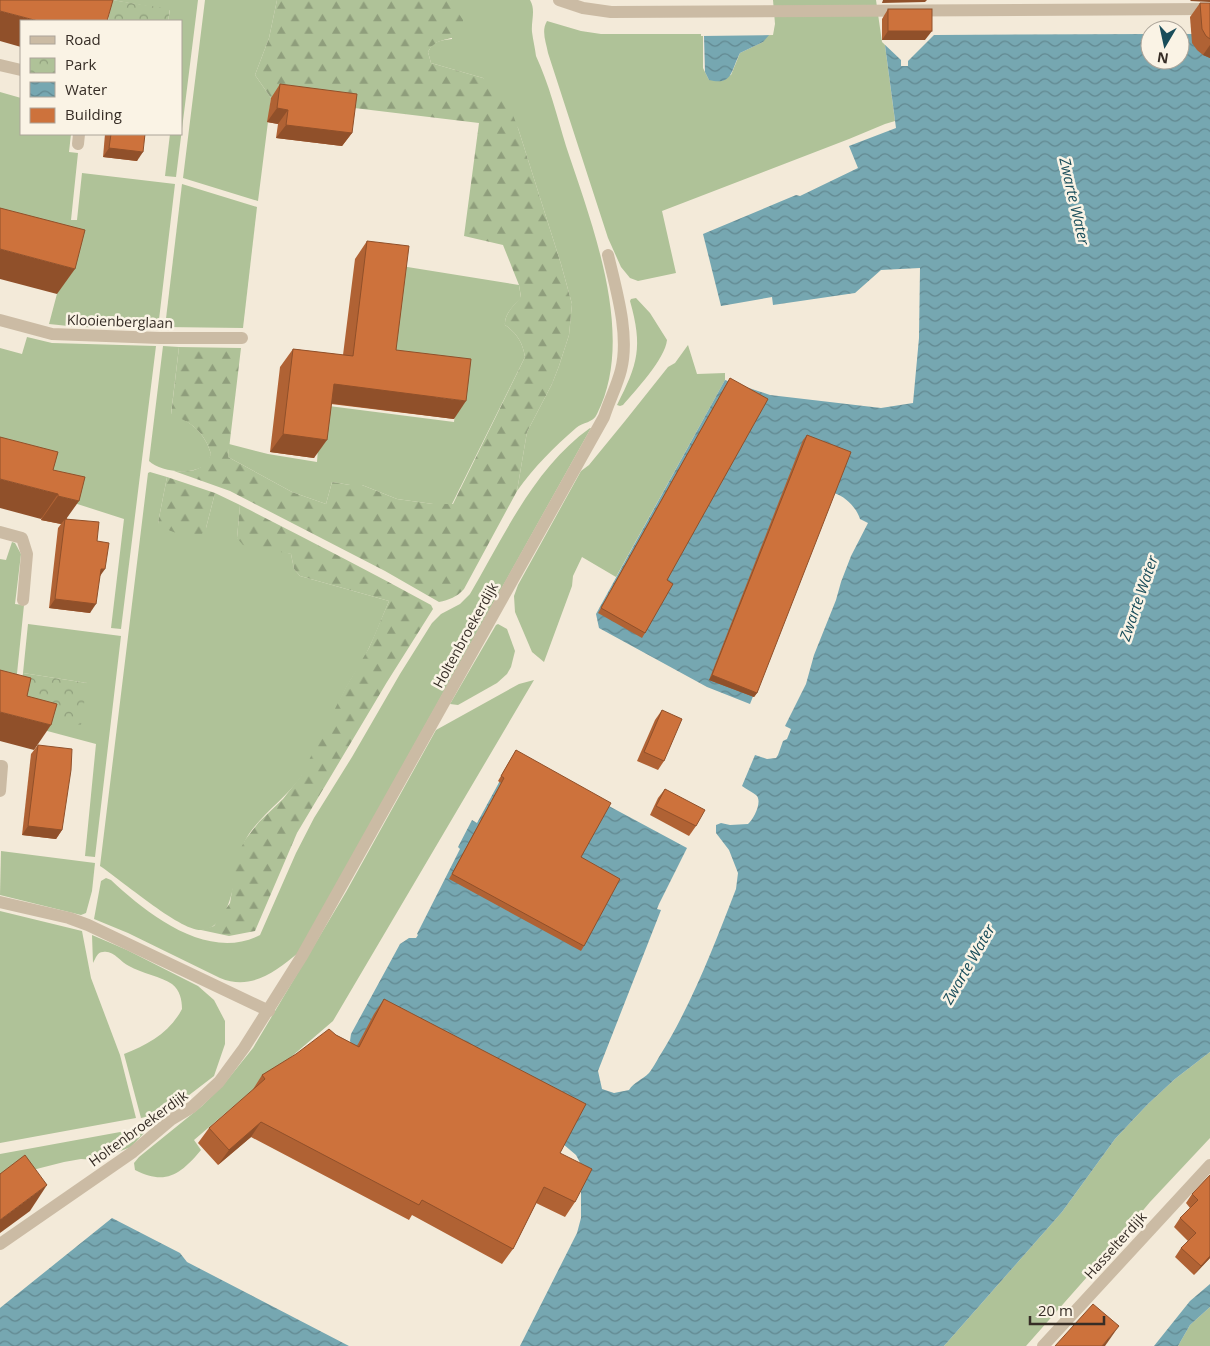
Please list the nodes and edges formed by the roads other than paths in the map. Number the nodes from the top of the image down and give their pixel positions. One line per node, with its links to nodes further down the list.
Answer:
1 (559, 0): 2 (street)
2 (1210, 9)
3 (0, 64): 4 (street)
4 (20, 70)
5 (608, 256): 13 (street, Holtenbroekerdijk)
6 (0, 320): 7 (street, Klooienberglaan)
7 (242, 338)
8 (0, 532): 9 (street)
9 (23, 600)
10 (0, 766): 11 (street)
11 (0, 791)
12 (0, 902): 13 (street)
13 (269, 1011): 15 (street, Holtenbroekerdijk)
14 (1210, 1165): 16 (street, Hasselterdijk)
15 (0, 1244)
16 (1043, 1346)

